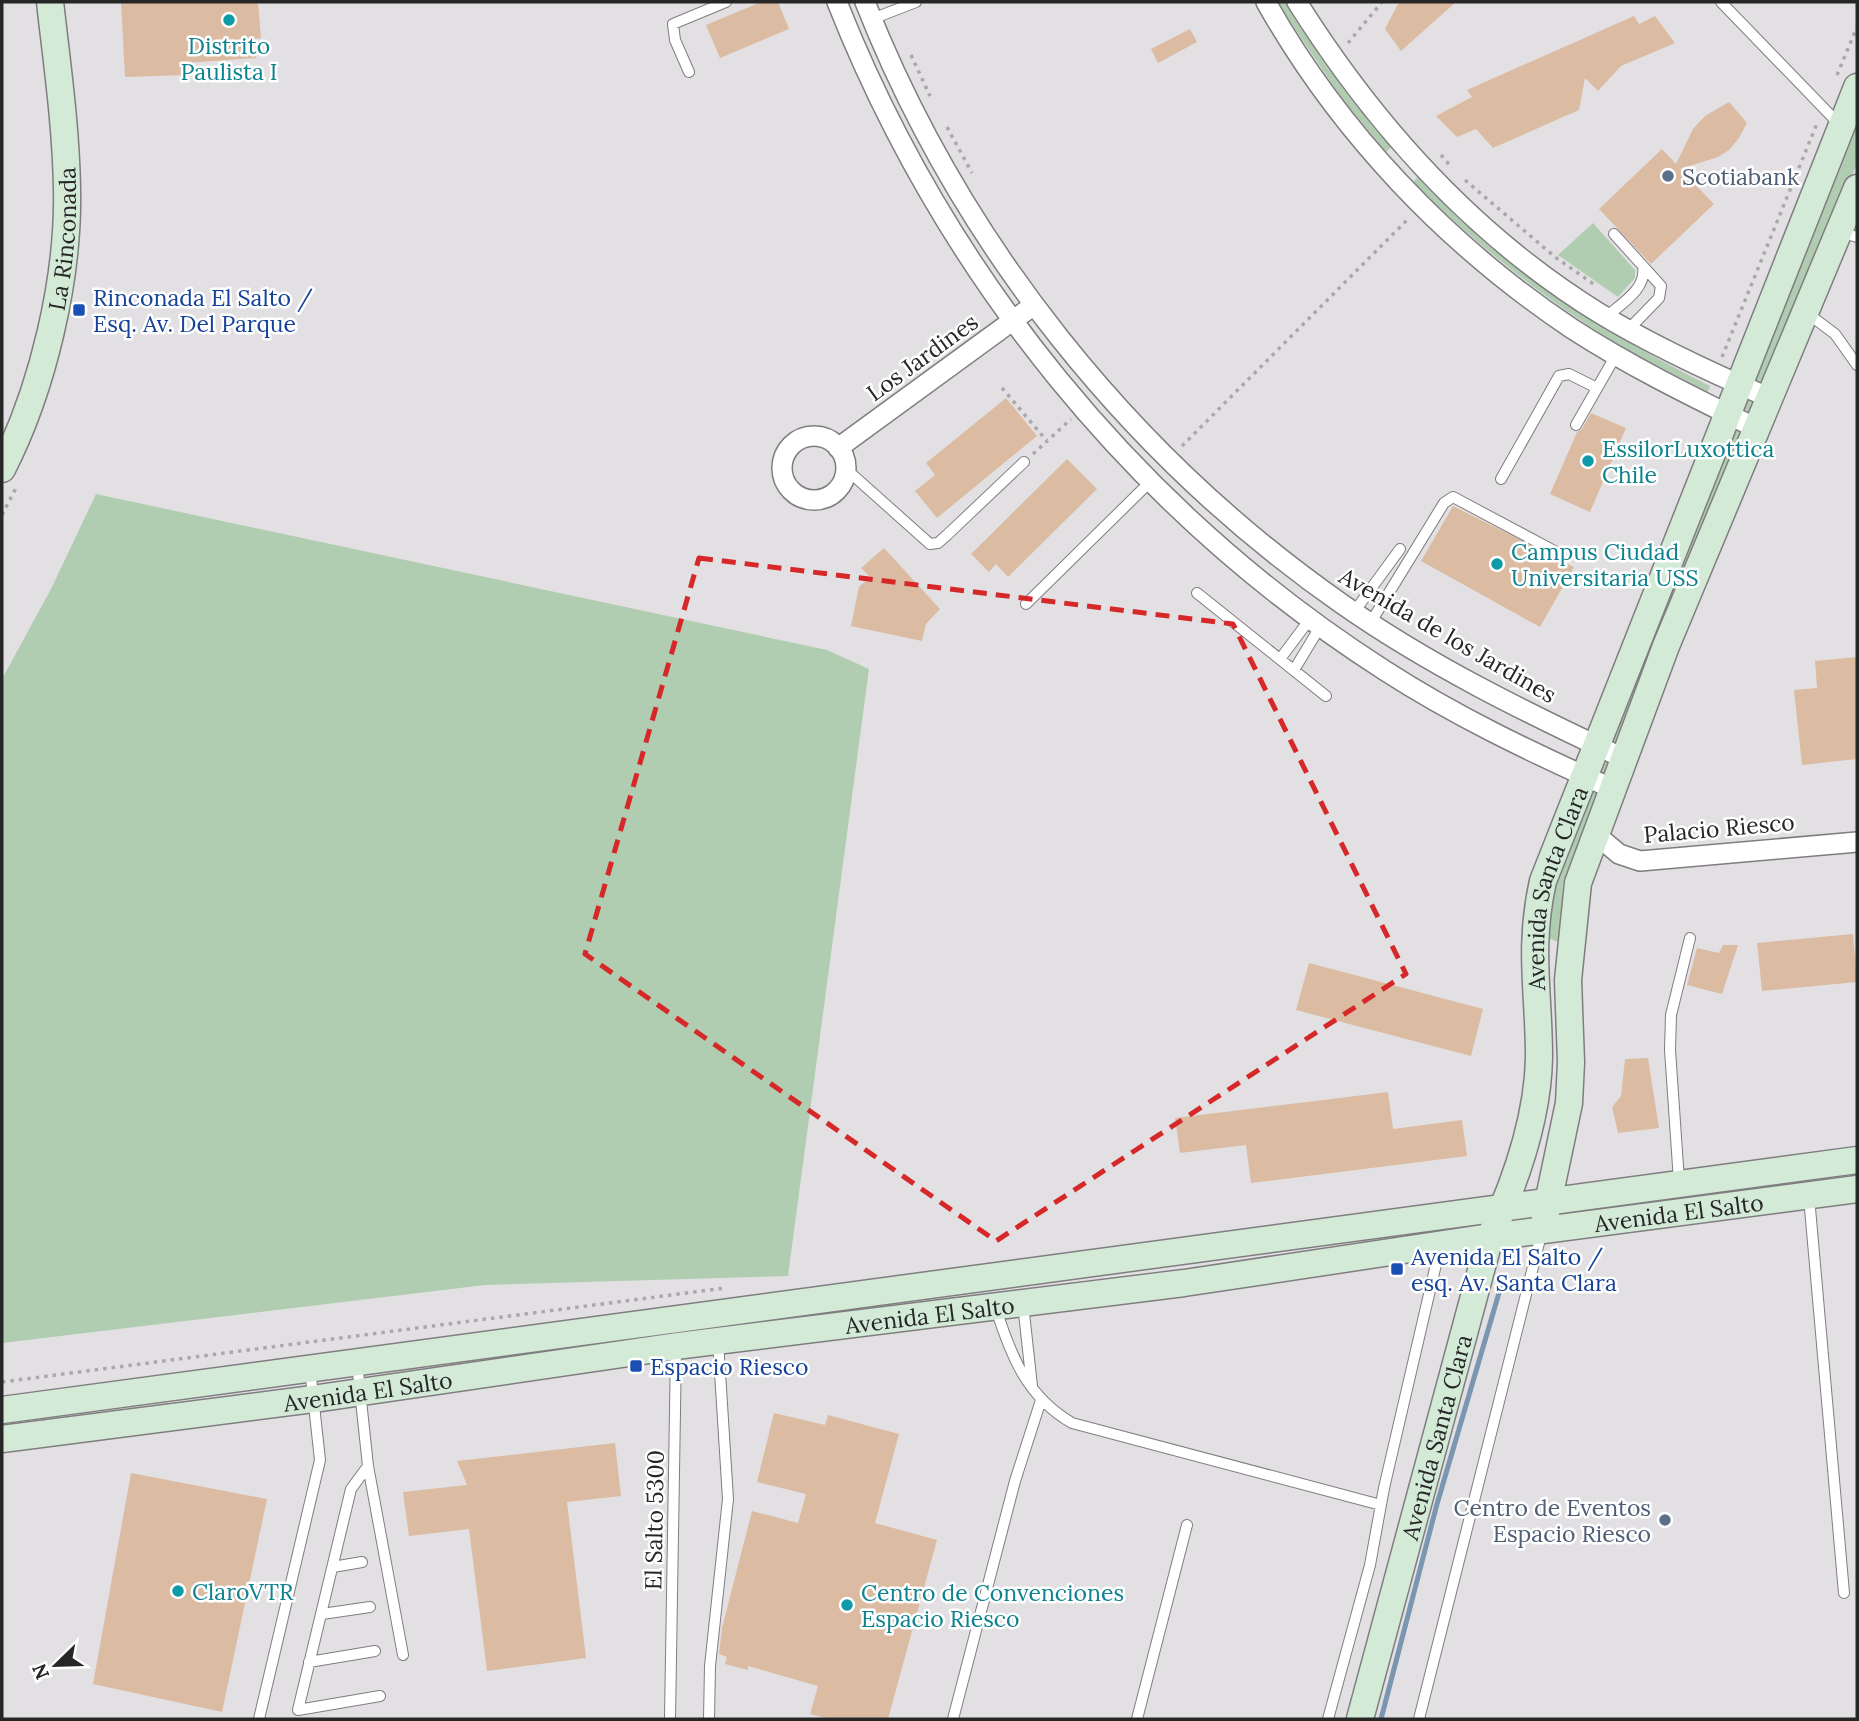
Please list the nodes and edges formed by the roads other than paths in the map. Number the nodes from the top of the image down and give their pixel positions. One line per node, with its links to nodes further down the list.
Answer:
1 (50, 2): 36 (main road, La Rinconada)
2 (726, 2): 9 (lane)
3 (837, 2): 23 (street)
4 (916, 2): 8 (lane)
5 (1266, 2): 13 (street)
6 (1297, 2): 12 (street)
7 (1721, 2): 11 (lane)
8 (869, 11): 20 (street, Avenida de los Jardines)
9 (689, 72)
10 (1857, 86): 11 (main road, Avenida Santa Clara)
11 (1832, 117): 27 (main road, Avenida Santa Clara)
12 (1402, 145): 13 (street); 14 (street)
13 (1382, 164): 15 (street)
14 (1422, 168): 15 (street); 22 (street)
15 (1403, 187): 25 (street)
16 (1857, 188): 18 (main road, Avenida Santa Clara)
17 (1614, 234): 19 (lane)
18 (1848, 234): 21 (main road, Avenida Santa Clara)
19 (1643, 265): 22 (lane); 24 (lane)
20 (1034, 305): 23 (street, Los Jardines); 41 (street, Avenida de los Jardines)
21 (1806, 312): 26 (lane); 29 (main road, Avenida Santa Clara)
22 (1606, 317): 24 (street)
23 (1012, 321): 33 (street, Los Jardines); 38 (street)
24 (1628, 330): 27 (street)
25 (1616, 355): 28 (lane); 30 (street)
26 (1857, 365)
27 (1740, 385): 29 (street); 30 (main road, Avenida Santa Clara)
28 (1597, 388): 31 (lane); 37 (lane)
29 (1770, 398): 32 (main road, Avenida Santa Clara)
30 (1729, 415): 32 (street); 49 (main road, Avenida Santa Clara)
31 (1576, 425)
32 (1758, 429): 50 (main road, Avenida Santa Clara)
33 (838, 448): 35 (street); 35 (street)
34 (1024, 462): 35 (lane)
35 (846, 468)
36 (2, 469)
37 (1501, 479)
38 (1151, 481): 43 (lane); 45 (street)
39 (1400, 549): 44 (lane)
40 (1560, 554): 44 (lane)
41 (1320, 588): 44 (street, Avenida de los Jardines); 45 (street)
42 (1197, 593): 46 (lane)
43 (1026, 604)
44 (1356, 613): 45 (street); 49 (street, Avenida de los Jardines)
45 (1315, 623): 46 (lane); 47 (lane); 51 (street)
46 (1280, 659): 47 (lane)
47 (1294, 670): 48 (lane)
48 (1325, 696)
49 (1595, 745): 50 (street, Avenida de los Jardines); 51 (main road, Avenida Santa Clara)
50 (1623, 758): 52 (main road, Avenida Santa Clara)
51 (1583, 775): 52 (street); 61 (main road, Avenida Santa Clara)
52 (1611, 788): 53 (main road, Avenida Santa Clara)
53 (1594, 833): 54 (street, Palacio Riesco); 60 (main road, Avenida Santa Clara)
54 (1857, 842)
55 (1690, 938): 57 (lane)
56 (1857, 1160): 57 (main road, Avenida El Salto)
57 (1680, 1185): 60 (main road, Avenida El Salto)
58 (1857, 1189): 59 (main road, Avenida El Salto)
59 (1809, 1196): 62 (main road, Avenida El Salto); 83 (lane)
60 (1548, 1202): 61 (main road, Avenida El Salto); 62 (main road, Avenida Santa Clara)
61 (1504, 1206): 63 (main road, Avenida Santa Clara); 67 (main road, Avenida El Salto)
62 (1542, 1230): 63 (main road, Avenida El Salto); 97 (lane)
63 (1490, 1237): 64 (main road, Avenida El Salto); 96 (main road, Avenida Santa Clara)
64 (1440, 1245): 65 (main road, Avenida El Salto); 79 (lane)
65 (1023, 1302): 66 (main road, Avenida El Salto); 72 (lane)
66 (995, 1306): 69 (main road, Avenida El Salto); 72 (lane)
67 (715, 1316): 68 (main road, Avenida El Salto); 69 (lane)
68 (677, 1334): 69 (main road, Avenida El Salto); 70 (main road, Avenida El Salto); 73 (main road, Avenida El Salto); 91 (lane, El Salto 5300)
69 (718, 1342): 92 (lane)
70 (357, 1363): 71 (main road, Avenida El Salto); 73 (lane)
71 (310, 1369): 74 (lane); 76 (main road, Avenida El Salto)
72 (1032, 1390): 75 (lane)
73 (362, 1392): 74 (main road, Avenida El Salto); 78 (lane)
74 (313, 1399): 77 (main road, Avenida El Salto); 90 (lane)
75 (1041, 1400): 79 (lane); 93 (lane)
76 (2, 1410)
77 (2, 1439)
78 (368, 1466): 82 (lane); 87 (lane)
79 (1381, 1505): 95 (lane)
80 (1187, 1525): 94 (lane)
81 (362, 1562): 82 (lane)
82 (333, 1567): 85 (lane)
83 (1844, 1593)
84 (370, 1607): 85 (lane)
85 (322, 1614): 88 (lane)
86 (375, 1651): 88 (lane)
87 (403, 1655)
88 (309, 1662): 89 (lane)
89 (380, 1696)
90 (259, 1719)
91 (670, 1719)
92 (709, 1719)
93 (953, 1719)
94 (1137, 1719)
95 (1328, 1719)
96 (1360, 1719)
97 (1419, 1719)

